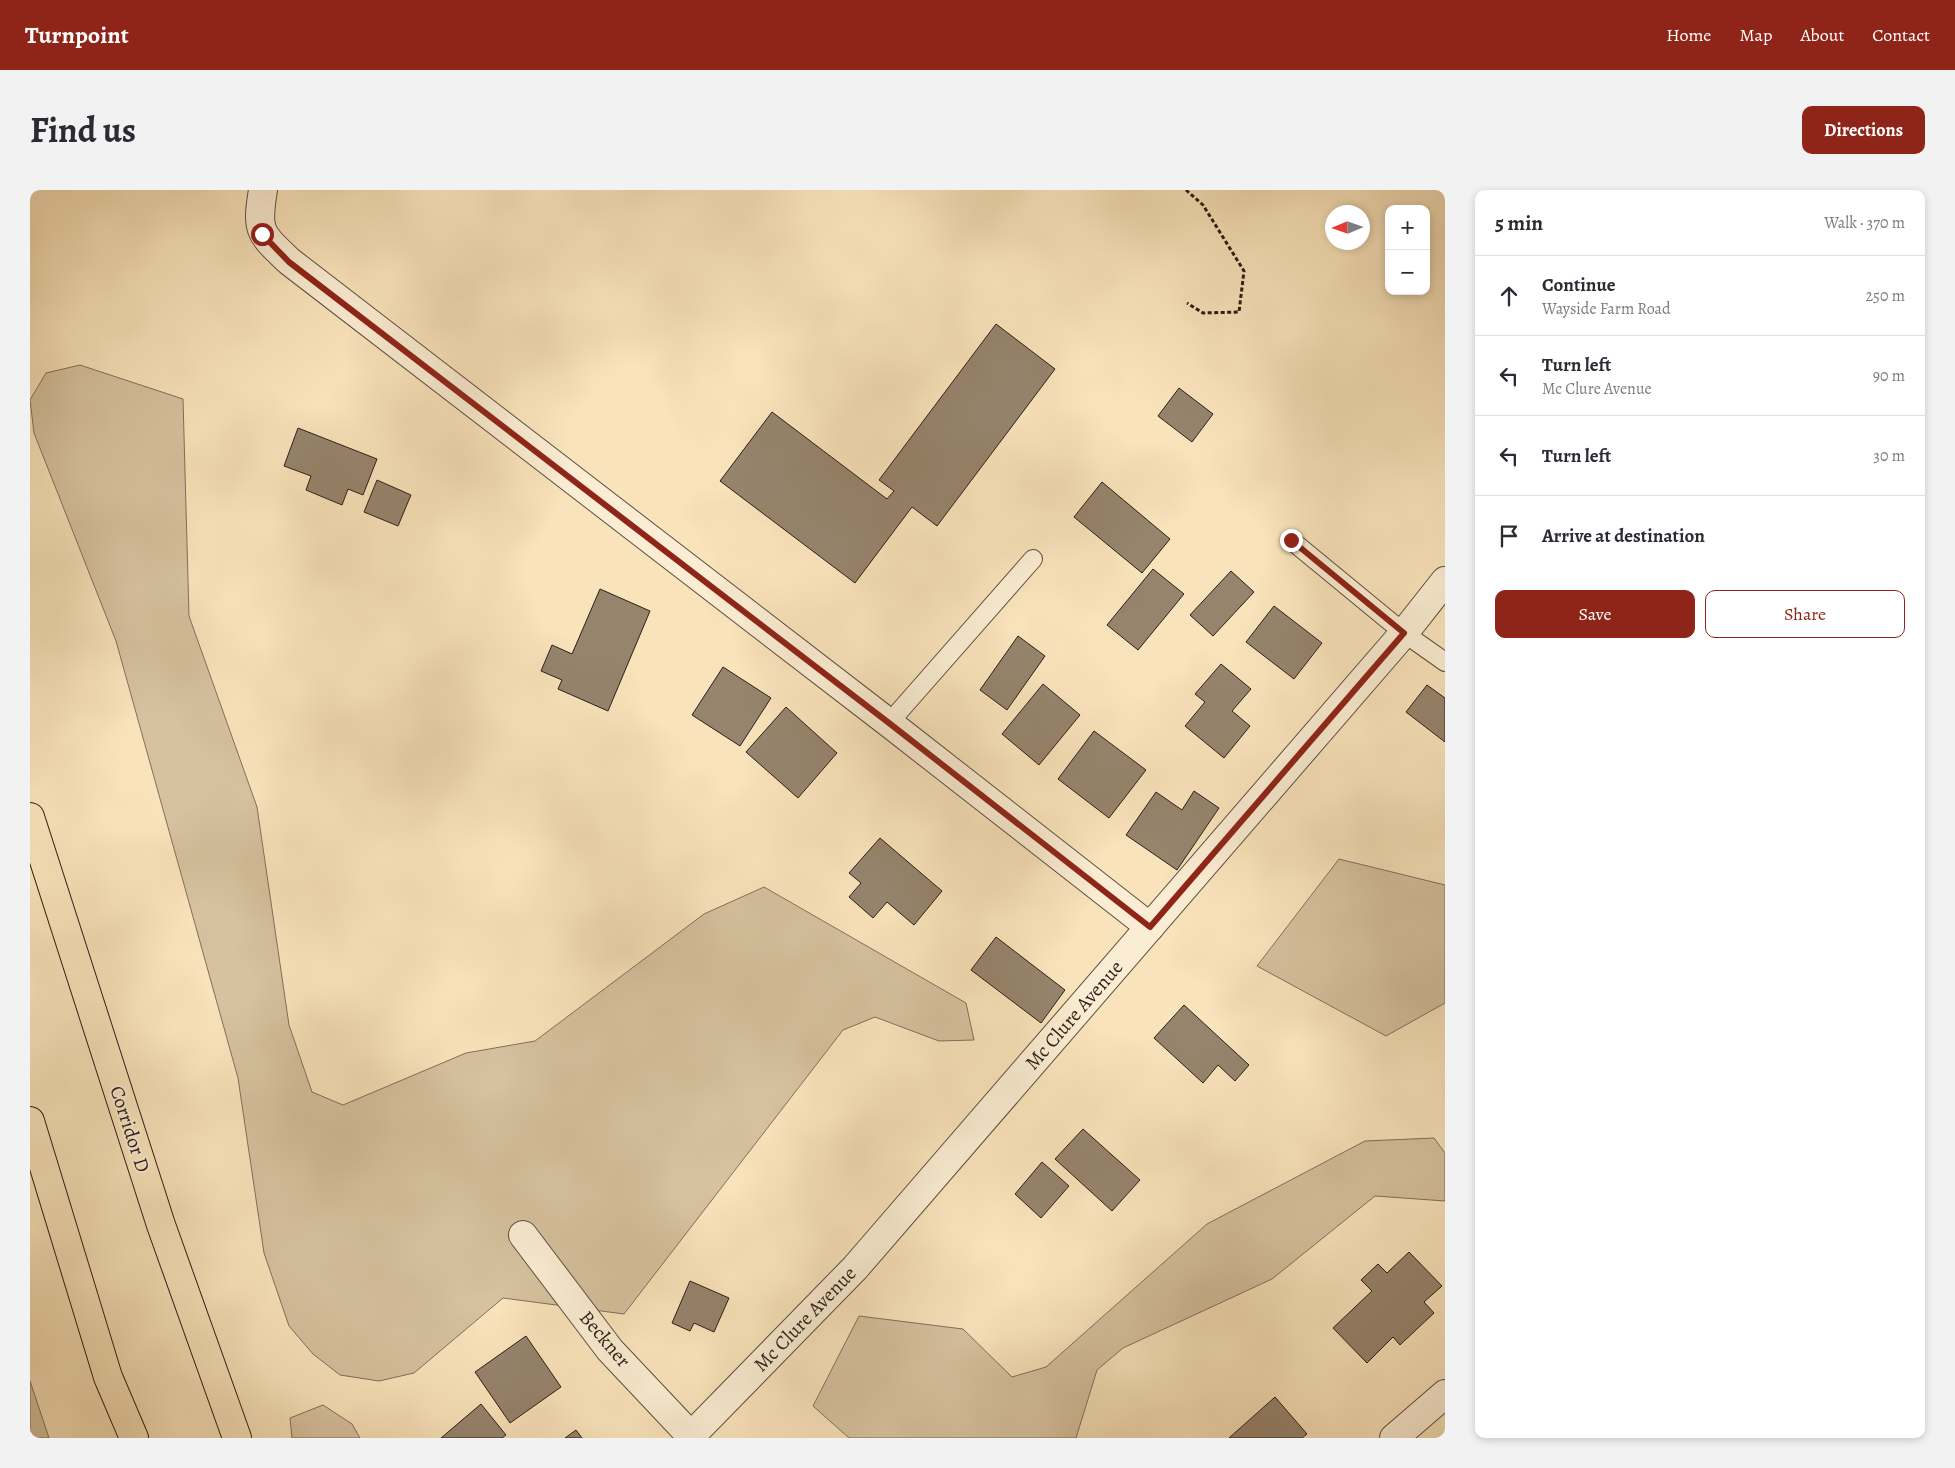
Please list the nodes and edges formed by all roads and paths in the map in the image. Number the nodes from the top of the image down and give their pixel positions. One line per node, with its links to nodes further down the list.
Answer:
1 (263, 190): 9 (street)
2 (1186, 190): 3 (path)
3 (1188, 303)
4 (1291, 540): 7 (lane)
5 (1033, 559): 9 (lane)
6 (1445, 580): 7 (street, Mc Clure Avenue)
7 (1404, 633): 8 (lane); 11 (street, Mc Clure Avenue)
8 (1445, 662)
9 (889, 723): 11 (street)
10 (30, 817): 17 (highway, Corridor D)
11 (1150, 927): 15 (street, Mc Clure Avenue)
12 (30, 1121): 16 (highway)
13 (523, 1235): 15 (street, Beckner)
14 (1445, 1394): 18 (street)
15 (691, 1437)
16 (134, 1438)
17 (237, 1438)
18 (1394, 1438)

